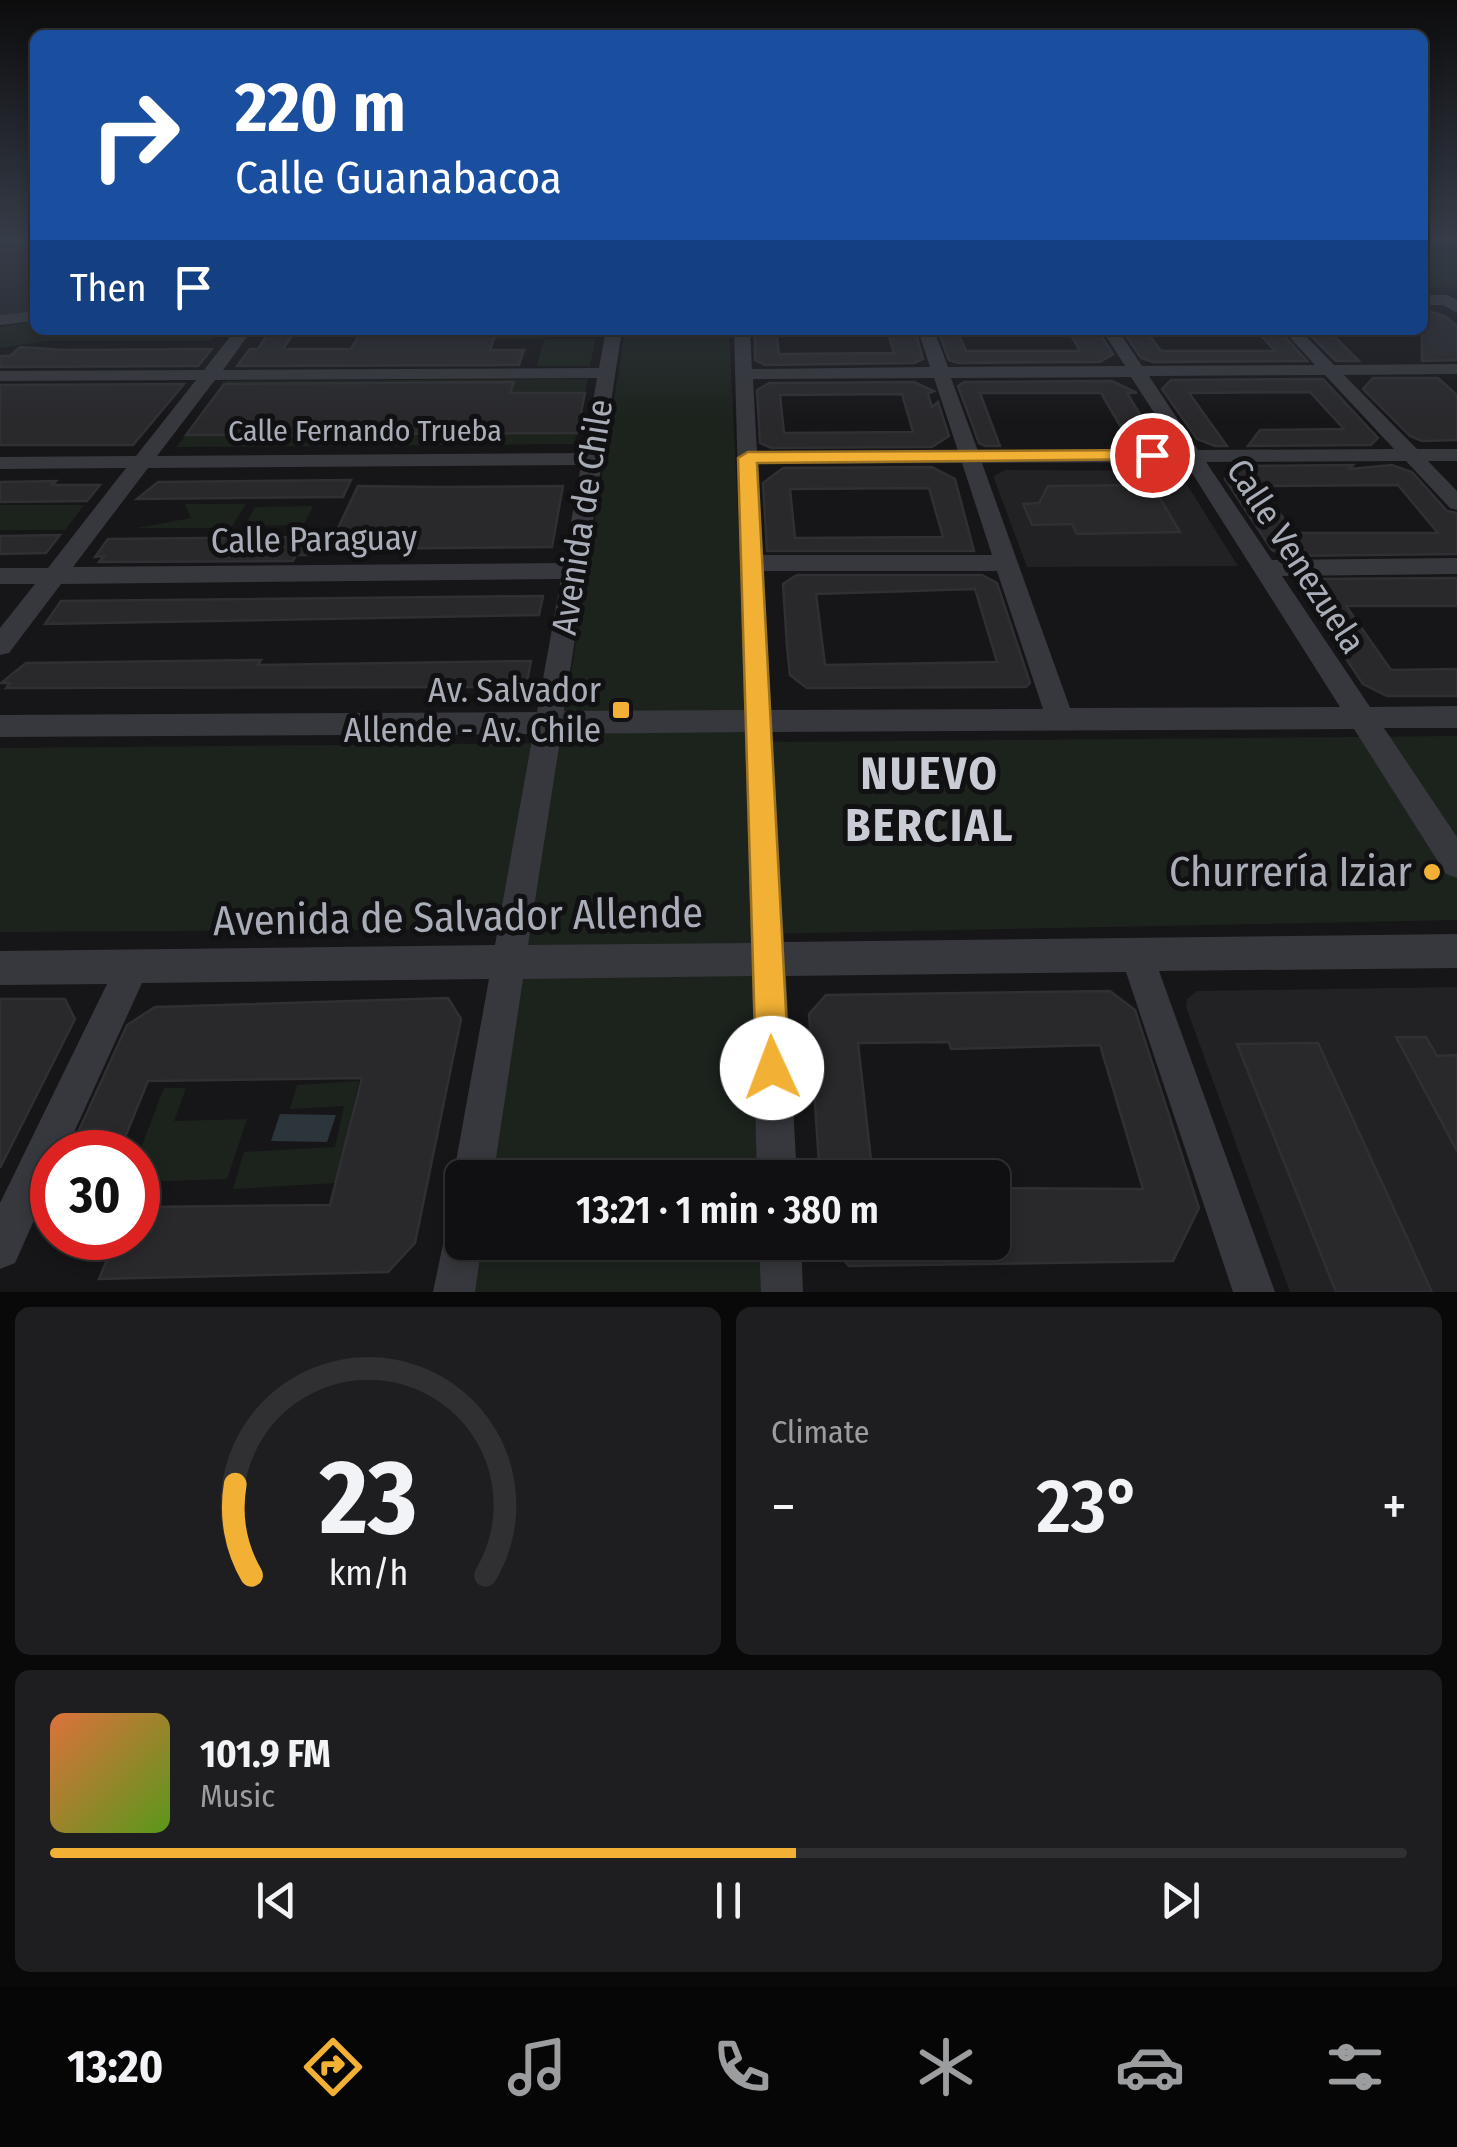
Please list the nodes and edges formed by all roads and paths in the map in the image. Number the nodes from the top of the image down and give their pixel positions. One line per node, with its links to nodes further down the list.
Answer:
1 (30, 317): 2 (street)
2 (0, 320)
3 (240, 335): 15 (street)
4 (613, 335): 13 (street, Avenida de Chile)
5 (742, 335): 14 (street)
6 (928, 335): 12 (street)
7 (1113, 335): 10 (street, Calle Venezuela)
8 (1297, 335): 11 (street)
9 (1457, 369): 11 (street)
10 (1136, 370): 11 (street); 12 (street); 18 (street, Calle Venezuela)
11 (1330, 370): 19 (street)
12 (940, 371): 14 (street); 20 (street)
13 (606, 373): 15 (street); 22 (street, Avenida de Chile)
14 (744, 374): 21 (street)
15 (208, 375): 16 (street); 23 (street)
16 (0, 376)
17 (1457, 454): 19 (street)
18 (1190, 455): 19 (street); 20 (street); 29 (street, Calle Venezuela)
19 (1409, 455): 25 (street)
20 (968, 457): 21 (street); 27 (street)
21 (748, 458): 26 (street)
22 (589, 459): 23 (street, Calle Fernando Trueba); 30 (street, Avenida de Chile)
23 (142, 462): 24 (street, Calle Fernando Trueba); 32 (street)
24 (0, 463)
25 (1457, 503)
26 (753, 562): 27 (street); 38 (street)
27 (1006, 563): 36 (street)
28 (1457, 566): 29 (street)
29 (1262, 568): 35 (street, Calle Venezuela)
30 (573, 571): 32 (street, Calle Paraguay); 37 (street, Avenida de Chile)
31 (0, 576): 32 (street, Calle Paraguay)
32 (55, 576): 33 (street)
33 (0, 646)
34 (1457, 717): 35 (street)
35 (1360, 718): 36 (street); 40 (street)
36 (1060, 719): 38 (street)
37 (548, 722): 38 (street); 39 (street); 44 (street, Avenida de Chile)
38 (760, 722): 43 (street)
39 (0, 726)
40 (1457, 864)
41 (1457, 951): 42 (street, Avenida de Salvador Allende)
42 (1136, 955): 43 (street, Avenida de Salvador Allende); 54 (street)
43 (768, 959): 44 (street, Avenida de Salvador Allende); 48 (street)
44 (508, 962): 45 (street, Avenida de Salvador Allende); 47 (street, Avenida de Chile)
45 (133, 966): 46 (street, Avenida de Salvador Allende); 49 (street)
46 (0, 968)
47 (476, 1160)
48 (776, 1160)
49 (0, 1248)
50 (459, 1260): 52 (street)
51 (781, 1260): 53 (street)
52 (454, 1292)
53 (782, 1292)
54 (1254, 1292)

